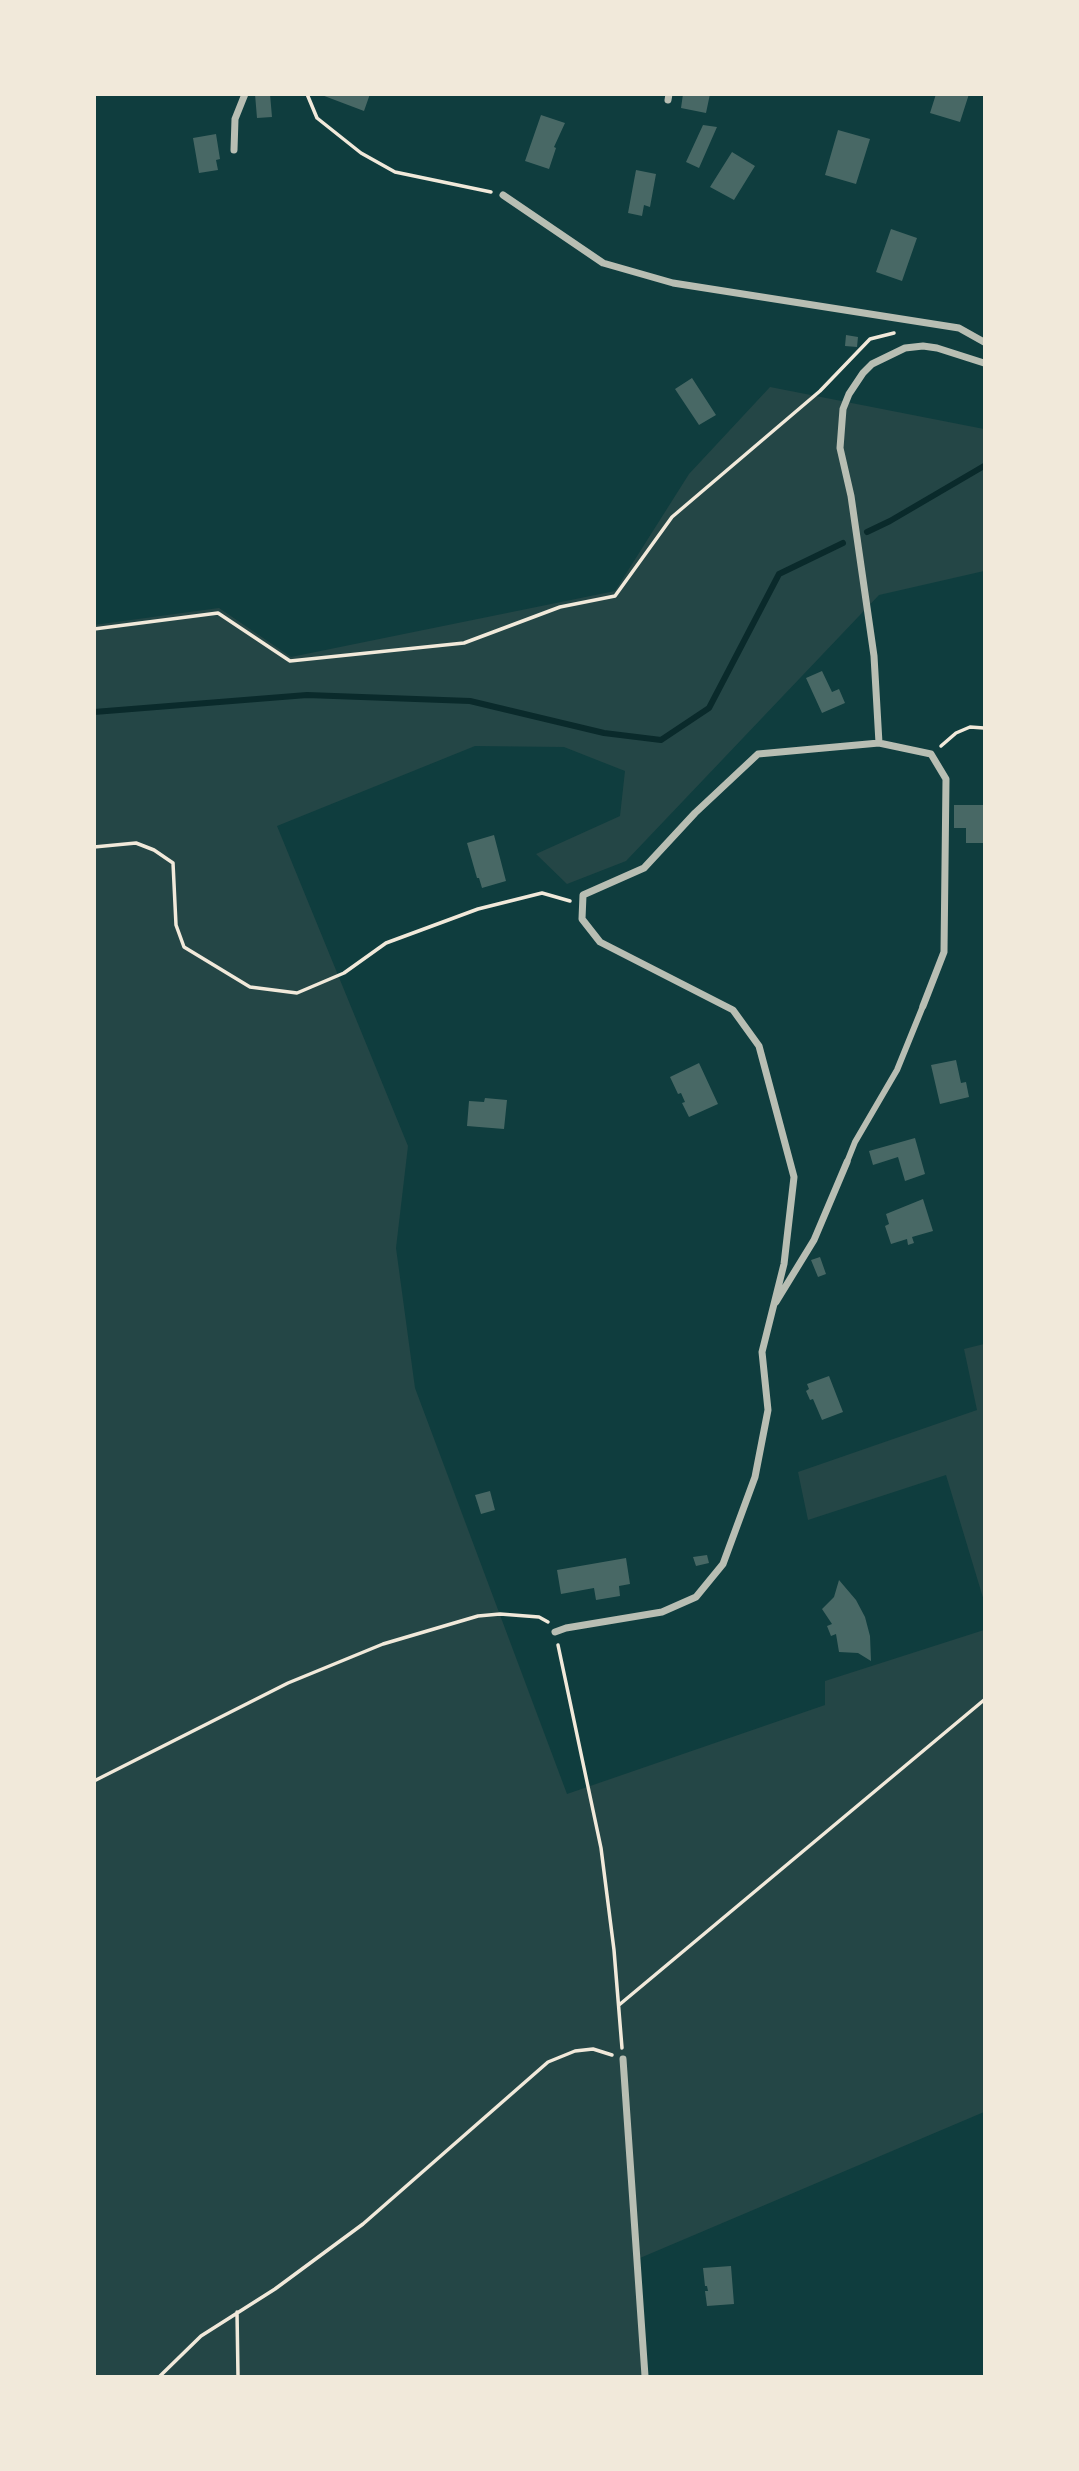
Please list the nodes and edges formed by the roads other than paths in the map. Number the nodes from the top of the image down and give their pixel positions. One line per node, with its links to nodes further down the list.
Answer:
1 (245, 94): 2 (street)
2 (234, 150)
3 (503, 195): 4 (street)
4 (985, 342)
5 (985, 363): 6 (street)
6 (879, 743): 7 (street); 9 (street)
7 (923, 1006): 8 (street)
8 (847, 1162): 9 (street)
9 (772, 1308): 10 (street)
10 (555, 1632)
11 (623, 2059): 12 (street)
12 (645, 2376)

